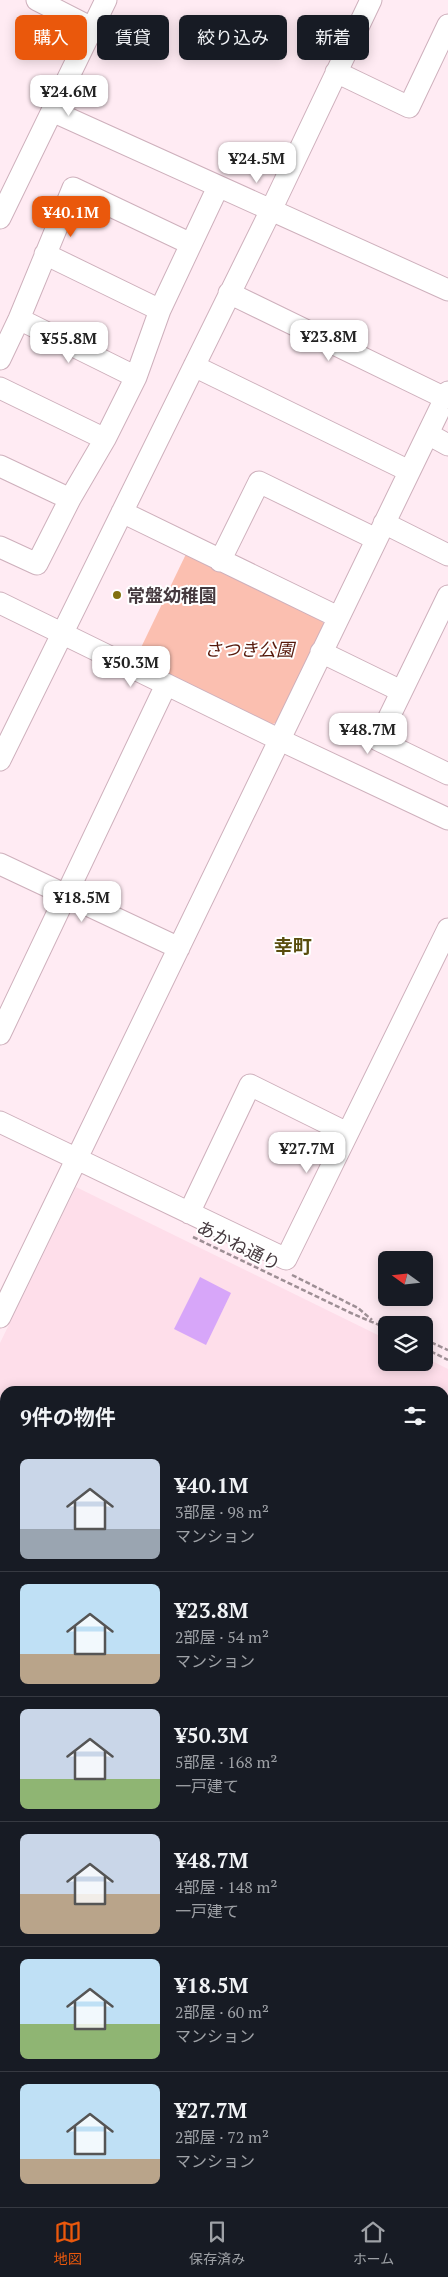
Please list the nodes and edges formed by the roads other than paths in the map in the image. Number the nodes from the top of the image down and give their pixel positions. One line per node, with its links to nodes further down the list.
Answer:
1 (37, 0): 5 (street)
2 (106, 0): 5 (street)
3 (371, 0): 6 (street)
4 (448, 25): 6 (street)
5 (92, 28): 7 (street)
6 (336, 72): 9 (street)
7 (52, 111): 8 (street); 10 (street)
8 (218, 187): 9 (street); 11 (street)
9 (271, 210): 13 (street); 14 (street)
10 (0, 218)
11 (191, 244): 12 (street); 15 (street)
12 (44, 254): 15 (street); 16 (street)
13 (448, 290)
14 (230, 293): 18 (street); 21 (street)
15 (160, 310): 19 (street)
16 (19, 320): 17 (street); 19 (street)
17 (0, 359)
18 (194, 366): 26 (street); 28 (street)
19 (136, 377): 23 (street)
20 (0, 388): 23 (street)
21 (447, 395): 22 (street)
22 (428, 434): 24 (street); 26 (street)
23 (106, 439): 27 (street)
24 (448, 444)
25 (0, 466): 27 (street)
26 (409, 471): 29 (street)
27 (70, 499): 30 (street)
28 (122, 512): 32 (street); 36 (street)
29 (380, 531): 31 (street); 32 (street); 35 (street)
30 (0, 547)
31 (448, 556)
32 (220, 561): 35 (street)
33 (448, 596): 39 (street)
34 (0, 603): 36 (street)
35 (338, 617): 37 (street)
36 (62, 634): 38 (street); 41 (street)
37 (321, 652): 39 (street); 40 (street)
38 (166, 685): 40 (street); 45 (street)
39 (401, 691): 42 (street)
40 (278, 740): 43 (street); 47 (street)
41 (0, 760)
42 (448, 774)
43 (448, 819)
44 (0, 864): 45 (street)
45 (66, 895): 47 (street); 48 (street)
46 (448, 929): 50 (street)
47 (179, 948): 51 (street)
48 (0, 1034)
49 (0, 1122): 51 (street)
50 (347, 1133): 52 (street); 52 (street)
51 (77, 1159): 52 (street); 53 (street)
52 (189, 1213)
53 (0, 1317)

